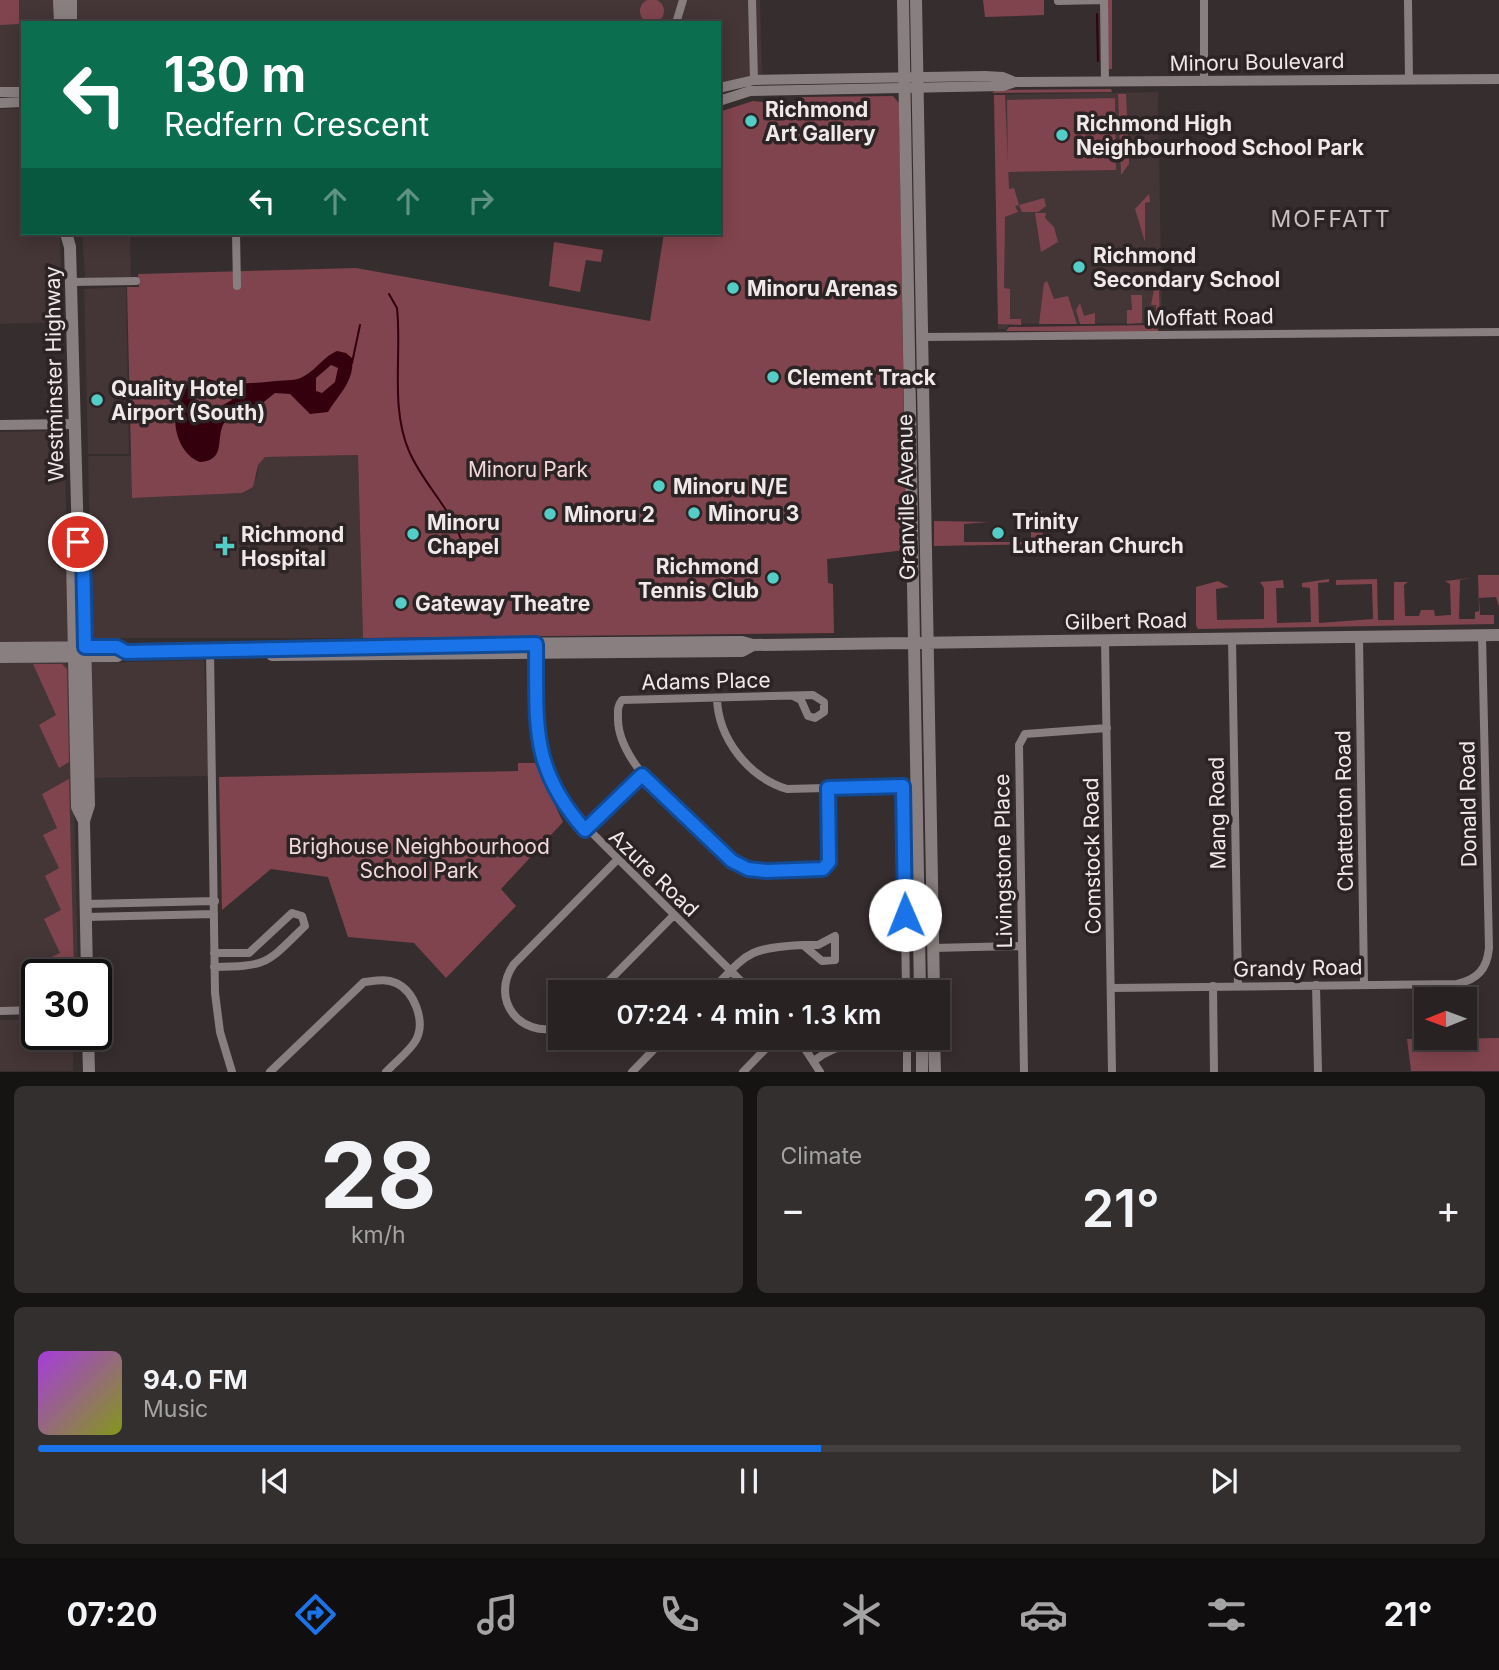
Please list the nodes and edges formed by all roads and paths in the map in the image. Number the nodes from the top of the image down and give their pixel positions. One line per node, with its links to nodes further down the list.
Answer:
1 (59, 0): 11 (main road)
2 (71, 0): 12 (main road)
3 (683, 0): 13 (street)
4 (752, 0): 15 (street)
5 (903, 0): 19 (main road, Granville Avenue)
6 (916, 0): 19 (main road, Granville Avenue)
7 (1104, 0): 10 (street); 17 (street)
8 (1203, 0): 18 (street)
9 (1408, 0): 16 (street)
10 (1058, 1)
11 (60, 21)
12 (71, 21)
13 (677, 21)
14 (1499, 79): 16 (street, Minoru Boulevard)
15 (754, 80): 19 (street, Minoru Boulevard); 20 (street, Minoru Boulevard)
16 (1409, 80): 18 (street, Minoru Boulevard)
17 (1105, 82): 18 (street, Minoru Boulevard); 19 (street, Minoru Boulevard)
18 (1204, 82)
19 (911, 83): 23 (street, Minoru Boulevard); 34 (main road, Granville Avenue); 42 (main road, Granville Avenue)
20 (721, 88)
21 (0, 92): 22 (street)
22 (21, 92)
23 (721, 100)
24 (0, 103): 25 (street)
25 (21, 103)
26 (67, 235): 29 (main road, Westminster Highway)
27 (75, 235): 29 (main road, Westminster Highway)
28 (236, 235): 32 (street)
29 (70, 247): 31 (main road, Westminster Highway)
30 (136, 281): 31 (street)
31 (71, 282): 35 (main road, Westminster Highway)
32 (237, 286)
33 (1499, 332): 34 (street, Moffatt Road)
34 (922, 337): 42 (main road, Granville Avenue)
35 (74, 424): 36 (street); 46 (main road, Westminster Highway)
36 (0, 425)
37 (1482, 635): 38 (main road, Gilbert Road); 39 (main road, Gilbert Road); 66 (street, Donald Road)
38 (1499, 635)
39 (1359, 637): 40 (main road, Gilbert Road); 73 (street, Chatterton Road)
40 (1232, 639): 41 (main road, Gilbert Road); 76 (street, Mang Road)
41 (1105, 640): 42 (main road, Gilbert Road); 50 (street, Comstock Road)
42 (921, 643): 44 (main road, Gilbert Road); 61 (main road, Granville Avenue); 71 (main road, Granville Avenue)
43 (0, 648): 46 (main road, Gilbert Road)
44 (536, 648): 45 (main road, Gilbert Road); 53 (street, Azure Road)
45 (210, 651): 46 (main road, Gilbert Road); 55 (street)
46 (80, 652): 47 (main road, Gilbert Road); 56 (main road, Westminster Highway)
47 (0, 657)
48 (793, 696): 49 (street, Adams Place)
49 (717, 698): 51 (street, Adams Place); 52 (street)
50 (1107, 728): 60 (street, Livingstone Place); 77 (street, Comstock Road)
51 (642, 775): 52 (street); 53 (street)
52 (828, 788): 70 (street)
53 (585, 830): 54 (street, Azure Road)
54 (616, 861): 58 (street, Azure Road); 80 (street)
55 (215, 901): 56 (street); 57 (street)
56 (86, 910): 57 (street); 63 (main road, Westminster Highway)
57 (214, 914): 62 (street)
58 (673, 916): 65 (street, Azure Road); 67 (street)
59 (803, 945): 65 (street)
60 (1022, 946): 61 (street); 100 (street, Livingstone Place)
61 (933, 948): 72 (main road, Granville Avenue)
62 (214, 953): 64 (street); 64 (street)
63 (87, 959)
64 (214, 967): 91 (street)
65 (730, 971): 68 (street); 69 (street, Azure Road)
66 (1482, 971): 73 (street, Grandy Road)
67 (610, 980)
68 (721, 980)
69 (739, 980)
70 (906, 980)
71 (920, 980)
72 (934, 980)
73 (1364, 984): 74 (street, Grandy Road)
74 (1316, 985): 76 (street, Grandy Road); 103 (street)
75 (1213, 986): 76 (street, Grandy Road); 77 (street, Grandy Road); 102 (street)
76 (1238, 986)
77 (1111, 988): 101 (street, Comstock Road)
78 (21, 1010): 79 (street)
79 (0, 1011)
80 (548, 1029)
81 (88, 1050): 90 (main road)
82 (653, 1050): 94 (street)
83 (764, 1050): 95 (street)
84 (807, 1050): 89 (street)
85 (828, 1050): 89 (street)
86 (907, 1050): 97 (street)
87 (926, 1050): 98 (main road)
88 (930, 1050): 99 (main road)
89 (815, 1060): 96 (street)
90 (89, 1072)
91 (232, 1072)
92 (270, 1072): 93 (street)
93 (386, 1072)
94 (632, 1072)
95 (743, 1072)
96 (820, 1072)
97 (907, 1072)
98 (922, 1072)
99 (935, 1072)
100 (1024, 1072)
101 (1112, 1072)
102 (1214, 1072)
103 (1318, 1072)

